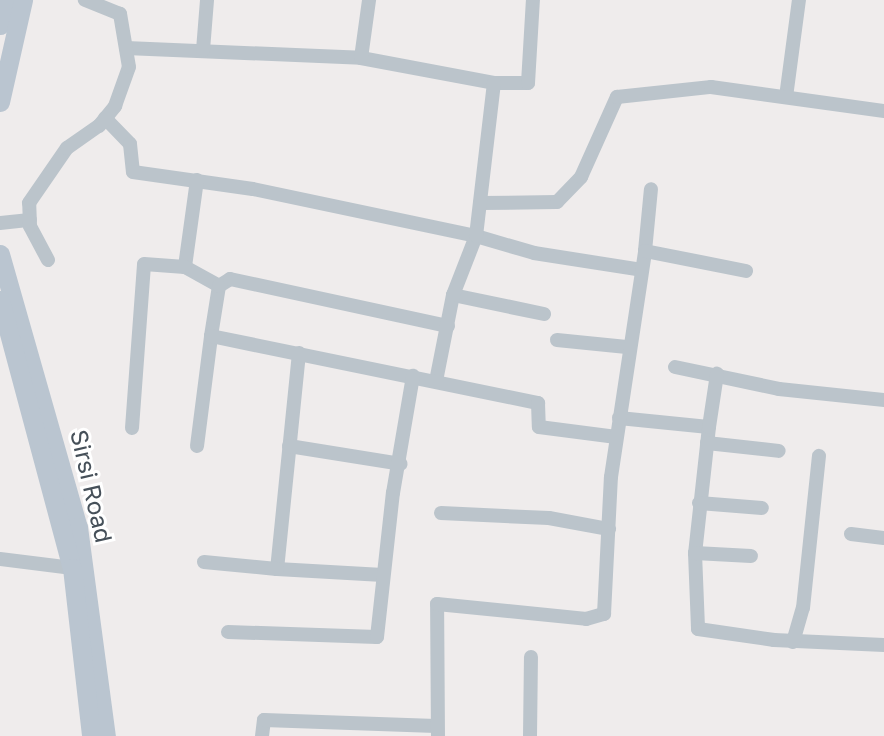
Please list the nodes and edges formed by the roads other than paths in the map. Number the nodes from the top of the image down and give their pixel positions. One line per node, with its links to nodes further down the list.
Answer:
1 (5, 0): 8 (main road)
2 (23, 0): 14 (main road)
3 (85, 0): 9 (street)
4 (207, 0): 10 (street)
5 (369, 0): 11 (street)
6 (533, 0): 12 (street)
7 (799, 0): 13 (street)
8 (0, 25)
9 (126, 48): 10 (street); 16 (street)
10 (203, 50): 11 (street)
11 (361, 58): 12 (street)
12 (494, 82): 19 (street)
13 (786, 97): 15 (street); 19 (street)
14 (0, 103)
15 (884, 110)
16 (105, 118): 17 (street); 20 (street)
17 (197, 180): 22 (street); 26 (street)
18 (651, 189): 23 (street)
19 (480, 202): 22 (street)
20 (30, 220): 21 (street); 25 (street)
21 (0, 223)
22 (476, 236): 27 (street); 30 (street)
23 (645, 251): 27 (street); 28 (street)
24 (0, 254): 72 (main road, Sirsi Road)
25 (48, 260)
26 (185, 267): 29 (street); 45 (street)
27 (642, 270): 36 (street)
28 (746, 271)
29 (219, 286): 33 (street); 34 (street)
30 (453, 295): 32 (street); 33 (street)
31 (0, 300): 63 (main road, Sirsi Road)
32 (544, 314)
33 (448, 326): 41 (street)
34 (211, 336): 37 (street); 48 (street)
35 (557, 340): 36 (street)
36 (627, 347): 43 (street)
37 (299, 353): 40 (street); 49 (street)
38 (675, 367): 39 (street)
39 (718, 374): 42 (street); 44 (street)
40 (413, 376): 41 (street); 52 (street)
41 (436, 381): 46 (street)
42 (884, 400)
43 (618, 418): 44 (street); 46 (street)
44 (709, 427): 47 (street)
45 (132, 428)
46 (616, 437): 56 (street)
47 (707, 443): 50 (street); 53 (street)
48 (197, 446)
49 (289, 446): 52 (street); 64 (street)
50 (779, 451)
51 (819, 456): 67 (street)
52 (401, 464): 65 (street)
53 (699, 503): 54 (street); 59 (street)
54 (762, 508)
55 (441, 513): 56 (street)
56 (609, 529): 70 (street)
57 (851, 534): 58 (street)
58 (884, 538)
59 (695, 553): 60 (street); 67 (street)
60 (751, 556)
61 (0, 559): 63 (street)
62 (204, 562): 64 (street)
63 (72, 568): 71 (main road, Sirsi Road)
64 (276, 569): 65 (street)
65 (383, 575): 66 (street)
66 (228, 632)
67 (793, 642): 68 (street)
68 (884, 645)
69 (531, 657): 74 (street)
70 (437, 731): 73 (street)
71 (91, 736)
72 (106, 736)
73 (262, 736)
74 (530, 736)

